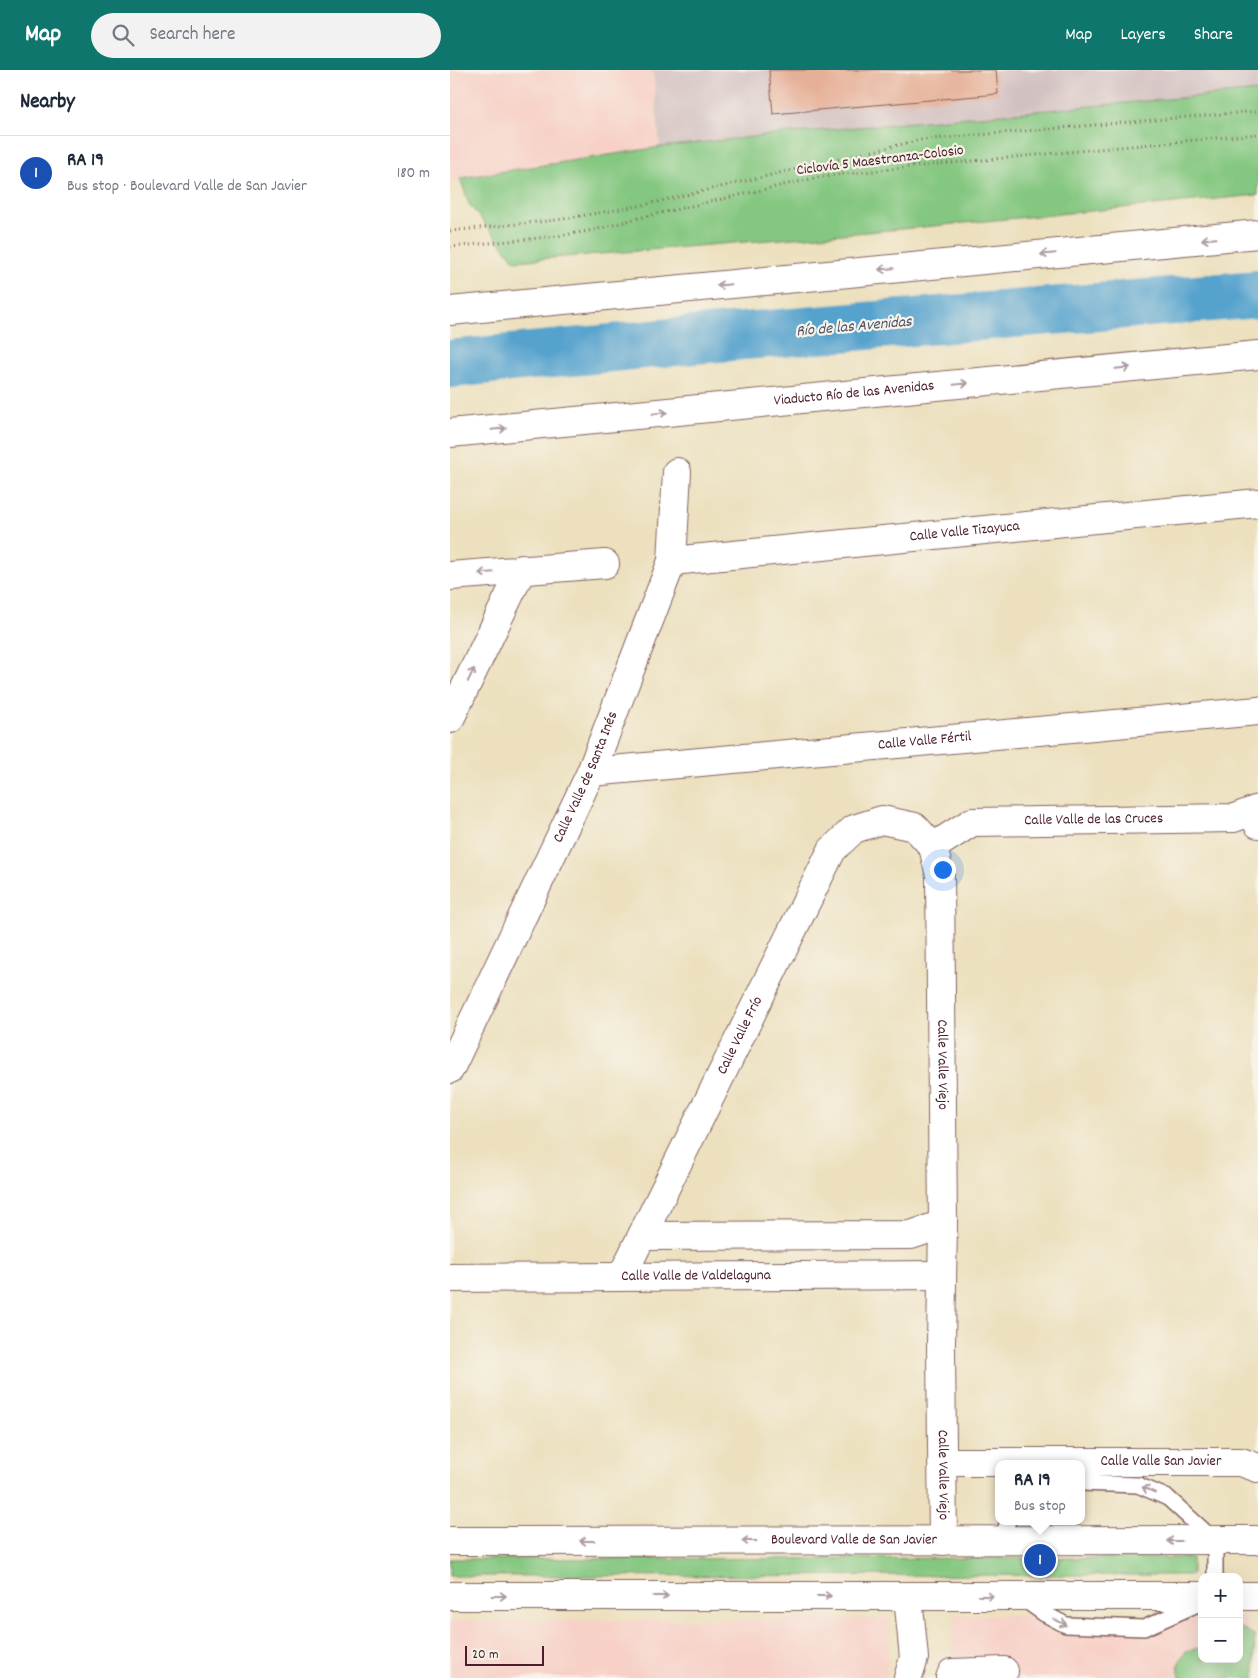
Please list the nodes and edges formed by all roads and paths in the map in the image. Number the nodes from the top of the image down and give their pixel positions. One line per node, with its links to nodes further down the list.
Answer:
1 (1258, 111): 3 (path)
2 (1258, 134): 5 (path, Ciclovía 5 Maestranza-Colosio)
3 (450, 231)
4 (1258, 234): 6 (street, one-way to 6)
5 (450, 247)
6 (450, 310)
7 (1258, 355): 8 (street, Viaducto Río de las Avenidas, one-way to 7)
8 (450, 434)
9 (677, 472): 11 (street, Calle Valle de Santa Inés)
10 (1258, 503): 11 (street, Calle Valle Tizayuca)
11 (672, 561): 17 (street, Calle Valle de Santa Inés)
12 (605, 564): 13 (street)
13 (522, 569): 14 (street, one-way to 14); 16 (street, one-way to 13)
14 (450, 576)
15 (1258, 712): 17 (street, Calle Valle Fértil)
16 (450, 719)
17 (590, 772): 22 (street, Calle Valle de Santa Inés)
18 (1258, 809): 20 (street); 21 (street, Calle Valle de las Cruces)
19 (882, 820): 21 (street, Calle Valle Viejo); 24 (street, Calle Valle Frío)
20 (1258, 824)
21 (933, 847): 23 (street, Calle Valle Viejo)
22 (450, 1069)
23 (943, 1224): 24 (street); 25 (street, Calle Valle Viejo)
24 (642, 1236): 26 (street, Calle Valle Frío)
25 (942, 1275): 26 (street, Calle Valle de Valdelaguna); 28 (street, Calle Valle Viejo)
26 (622, 1276): 27 (street, Calle Valle de Valdelaguna)
27 (450, 1278)
28 (943, 1462): 29 (street, Calle Valle San Javier); 37 (street, Calle Valle Viejo)
29 (995, 1462)
30 (1085, 1462): 31 (street, Calle Valle San Javier)
31 (1258, 1467)
32 (1085, 1482): 34 (lane, one-way to 32)
33 (1005, 1531): 34 (street, Boulevard Valle de San Javier, one-way to 33); 37 (street, Boulevard Valle de San Javier)
34 (1215, 1540): 35 (street, Boulevard Valle de San Javier); 38 (lane)
35 (1258, 1540)
36 (450, 1541): 37 (street, Boulevard Valle de San Javier, one-way to 36)
37 (943, 1541)
38 (1216, 1573)
39 (450, 1596): 40 (street, one-way to 40)
40 (908, 1596): 41 (street, one-way to 41); 47 (street)
41 (1018, 1596): 42 (street); 45 (lane, one-way to 45)
42 (1198, 1596)
43 (1243, 1596): 44 (street)
44 (1258, 1596)
45 (1198, 1604)
46 (1004, 1671): 48 (street)
47 (908, 1678)
48 (950, 1678)

